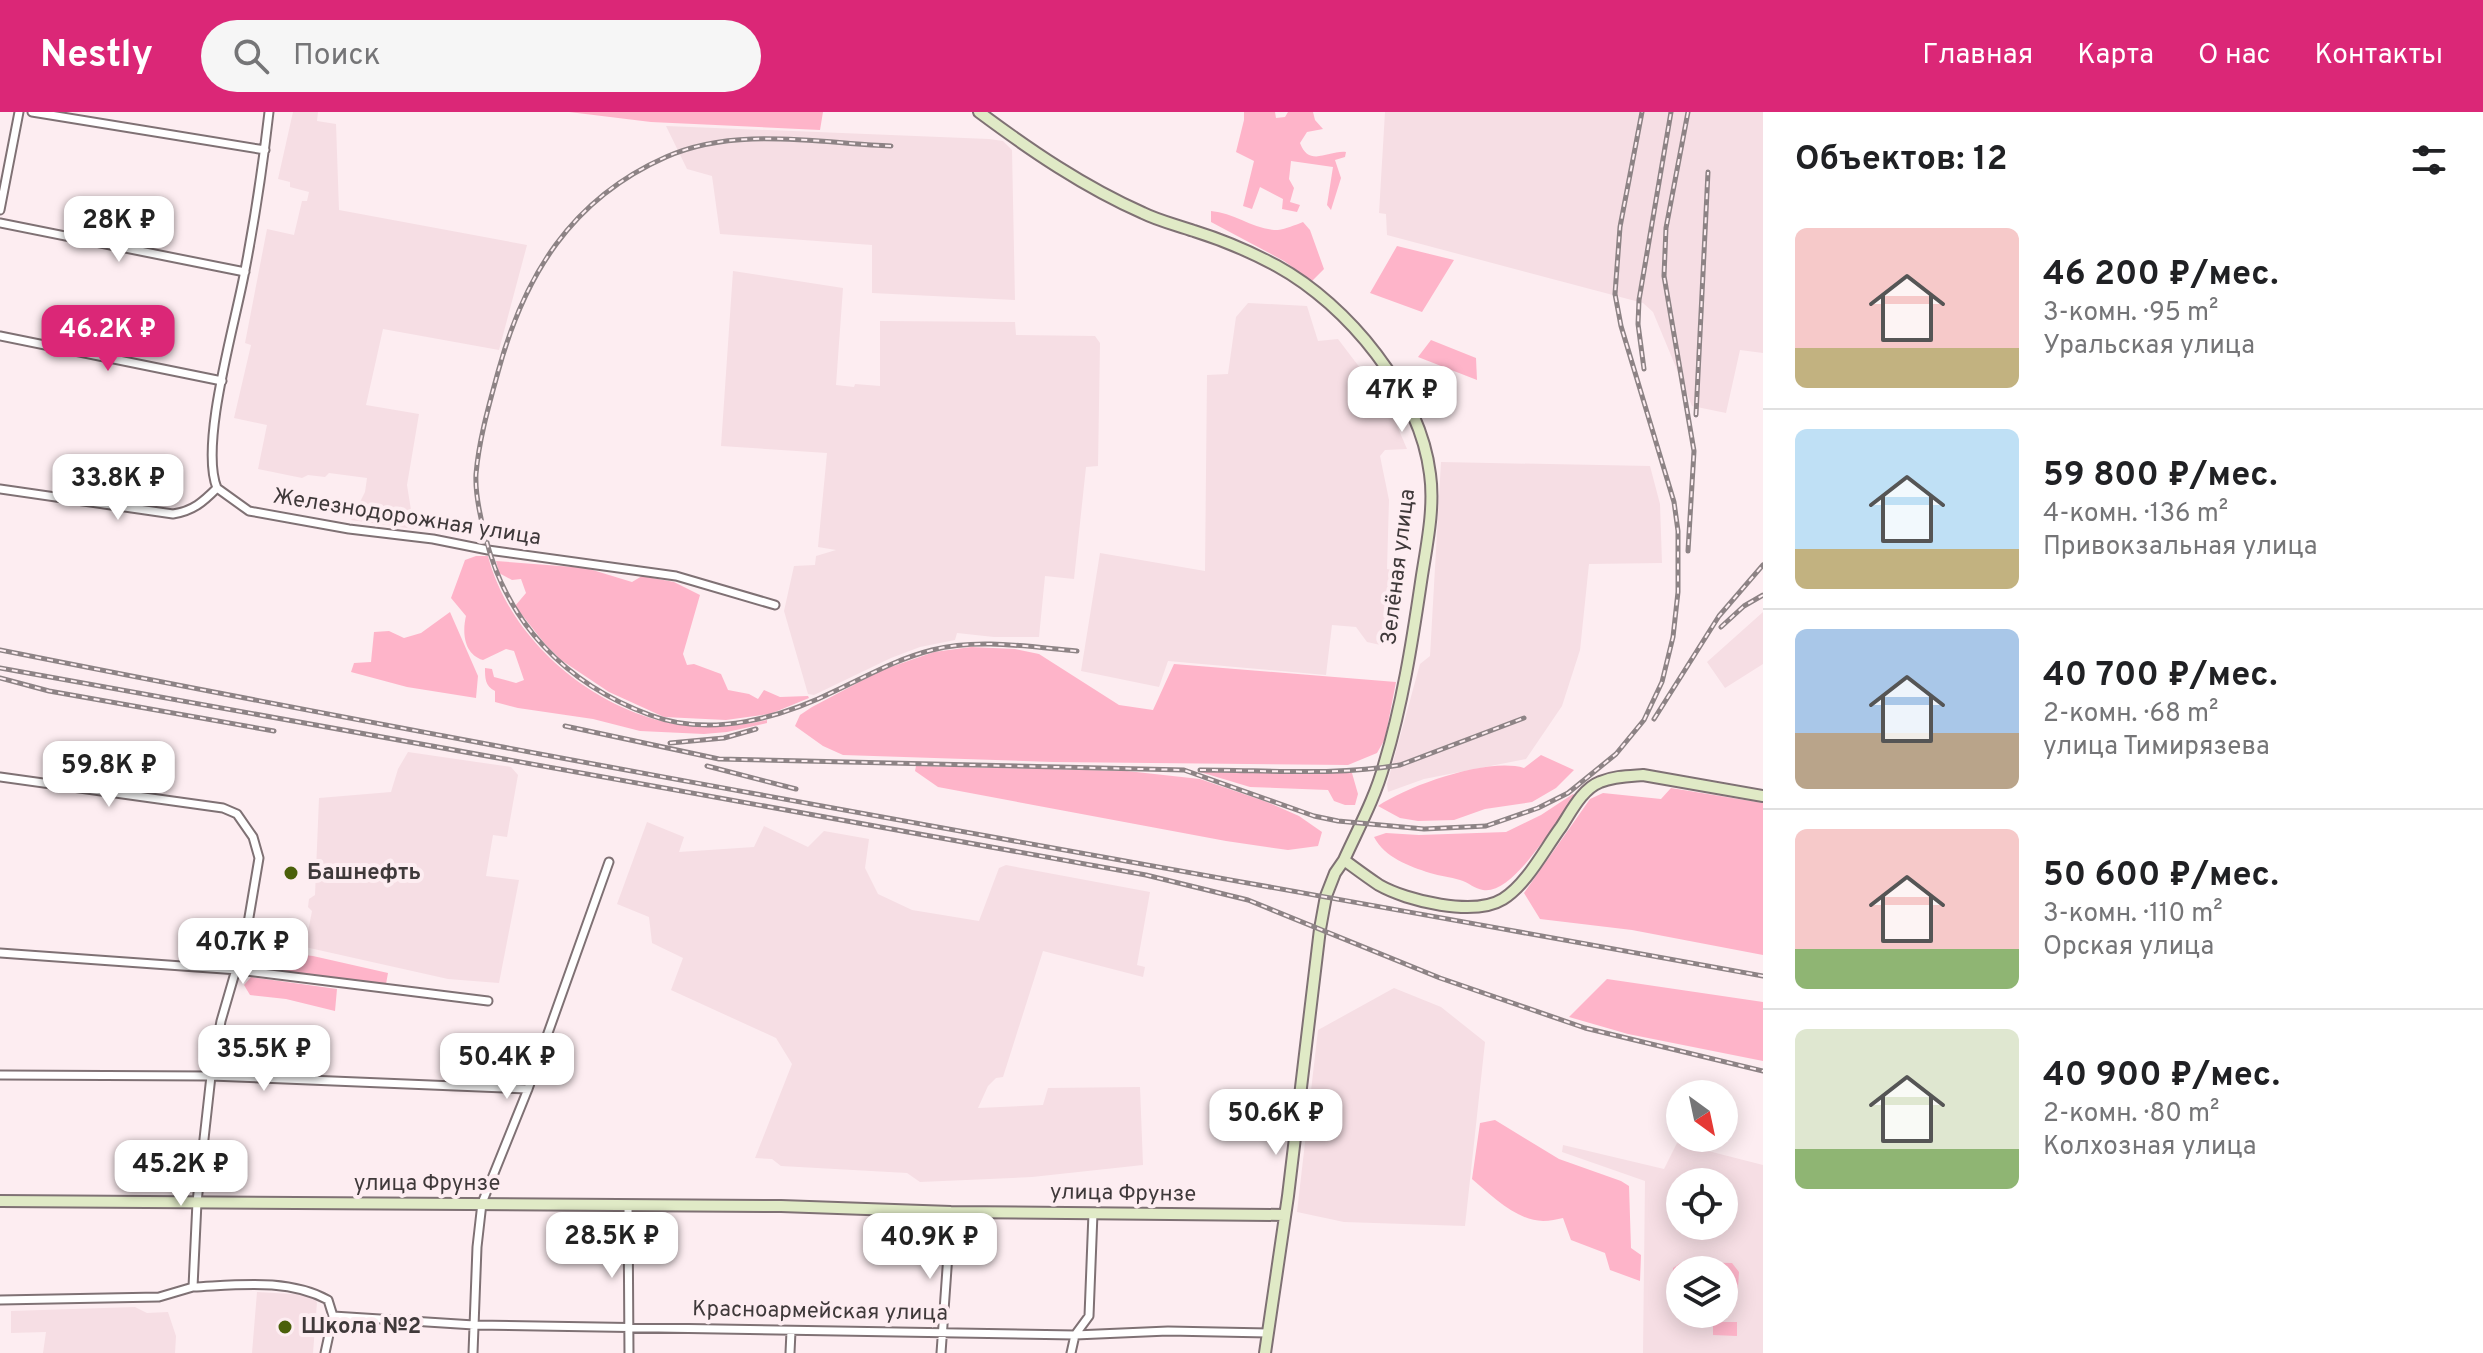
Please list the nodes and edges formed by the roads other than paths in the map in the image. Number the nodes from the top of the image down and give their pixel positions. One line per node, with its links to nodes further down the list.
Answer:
1 (19, 112): 6 (street)
2 (32, 112): 5 (street)
3 (269, 112): 5 (street)
4 (979, 112): 16 (street, Зелёная улица)
5 (265, 150): 8 (street)
6 (0, 210)
7 (0, 223): 8 (street)
8 (245, 272): 10 (street)
9 (0, 336): 10 (street)
10 (222, 381): 11 (street)
11 (217, 488): 12 (street); 13 (street, Железнодорожная улица)
12 (0, 489)
13 (775, 605)
14 (0, 777): 19 (street)
15 (1763, 796): 16 (street)
16 (1344, 860): 30 (street, Зелёная улица)
17 (609, 862): 23 (street)
18 (0, 953): 19 (street)
19 (238, 970): 20 (street); 22 (street)
20 (488, 1001)
21 (0, 1075): 22 (street)
22 (211, 1076): 23 (street); 25 (street)
23 (528, 1089): 26 (street)
24 (0, 1201): 25 (street, улица Фрунзе)
25 (197, 1202): 26 (street, улица Фрунзе); 31 (street)
26 (482, 1203): 27 (street, улица Фрунзе); 34 (street)
27 (628, 1205): 28 (street, улица Фрунзе); 35 (street)
28 (951, 1212): 29 (street, улица Фрунзе); 37 (street)
29 (1093, 1213): 30 (street, улица Фрунзе); 39 (street)
30 (1285, 1215): 38 (street, Зелёная улица)
31 (193, 1287): 32 (street); 33 (street)
32 (0, 1300)
33 (333, 1316): 34 (street, Красноармейская улица); 40 (street)
34 (474, 1325): 35 (street, Красноармейская улица); 41 (street)
35 (628, 1326): 36 (street, Красноармейская улица); 42 (street)
36 (791, 1331): 37 (street, Красноармейская улица); 43 (street)
37 (942, 1332): 39 (street, Красноармейская улица); 44 (street)
38 (1268, 1333): 39 (street, Красноармейская улица); 46 (street, Зелёная улица)
39 (1075, 1335): 45 (street)
40 (325, 1353)
41 (473, 1353)
42 (629, 1353)
43 (790, 1353)
44 (941, 1353)
45 (1071, 1353)
46 (1265, 1353)

